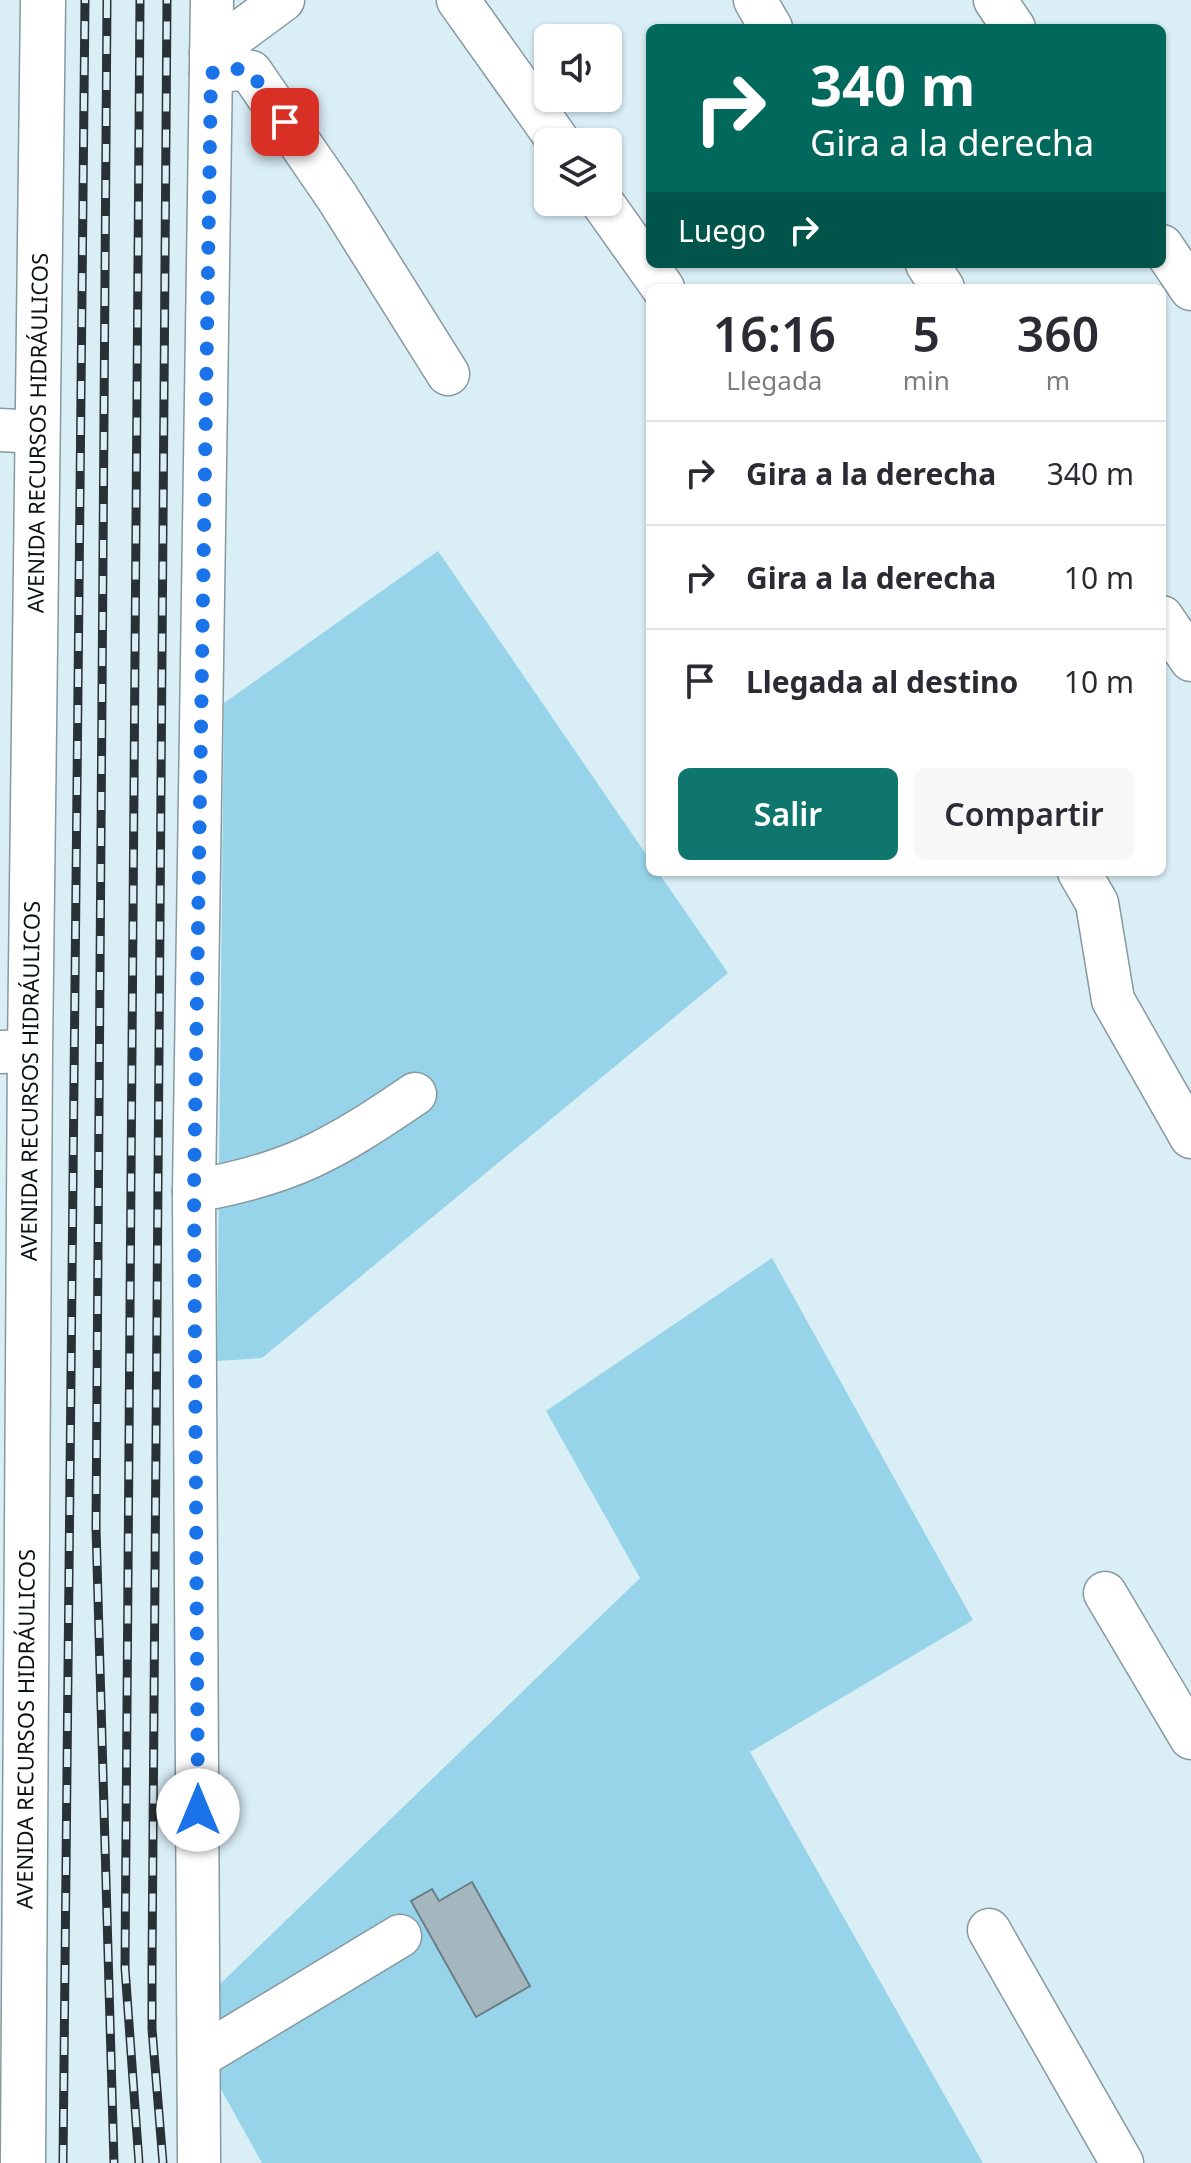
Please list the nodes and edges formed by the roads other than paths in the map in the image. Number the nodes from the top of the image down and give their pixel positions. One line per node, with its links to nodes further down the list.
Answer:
1 (43, 0): 16 (main road, AVENIDA RECURSOS HIDRÁULICOS)
2 (212, 0): 9 (street)
3 (283, 0): 9 (street)
4 (458, 0): 10 (street)
5 (755, 0): 7 (street)
6 (995, 0): 8 (street)
7 (769, 24)
8 (1011, 24)
9 (211, 63): 15 (street); 23 (street)
10 (549, 128)
11 (612, 216): 13 (street)
12 (1166, 252): 14 (street)
13 (646, 264)
14 (1191, 289)
15 (448, 374)
16 (19, 431): 20 (main road, AVENIDA RECURSOS HIDRÁULICOS)
17 (1166, 623): 18 (street)
18 (1191, 660)
19 (1081, 876): 22 (street)
20 (15, 1052): 26 (main road, AVENIDA RECURSOS HIDRÁULICOS)
21 (415, 1094): 23 (street)
22 (1191, 1137)
23 (194, 1191): 30 (street)
24 (1105, 1593): 25 (street)
25 (1191, 1738)
26 (12, 1750): 27 (main road, AVENIDA RECURSOS HIDRÁULICOS)
27 (12, 1840): 31 (main road, AVENIDA RECURSOS HIDRÁULICOS)
28 (989, 1930): 33 (street)
29 (400, 1936): 30 (street)
30 (199, 2057): 32 (street)
31 (23, 2163)
32 (199, 2163)
33 (1122, 2163)

